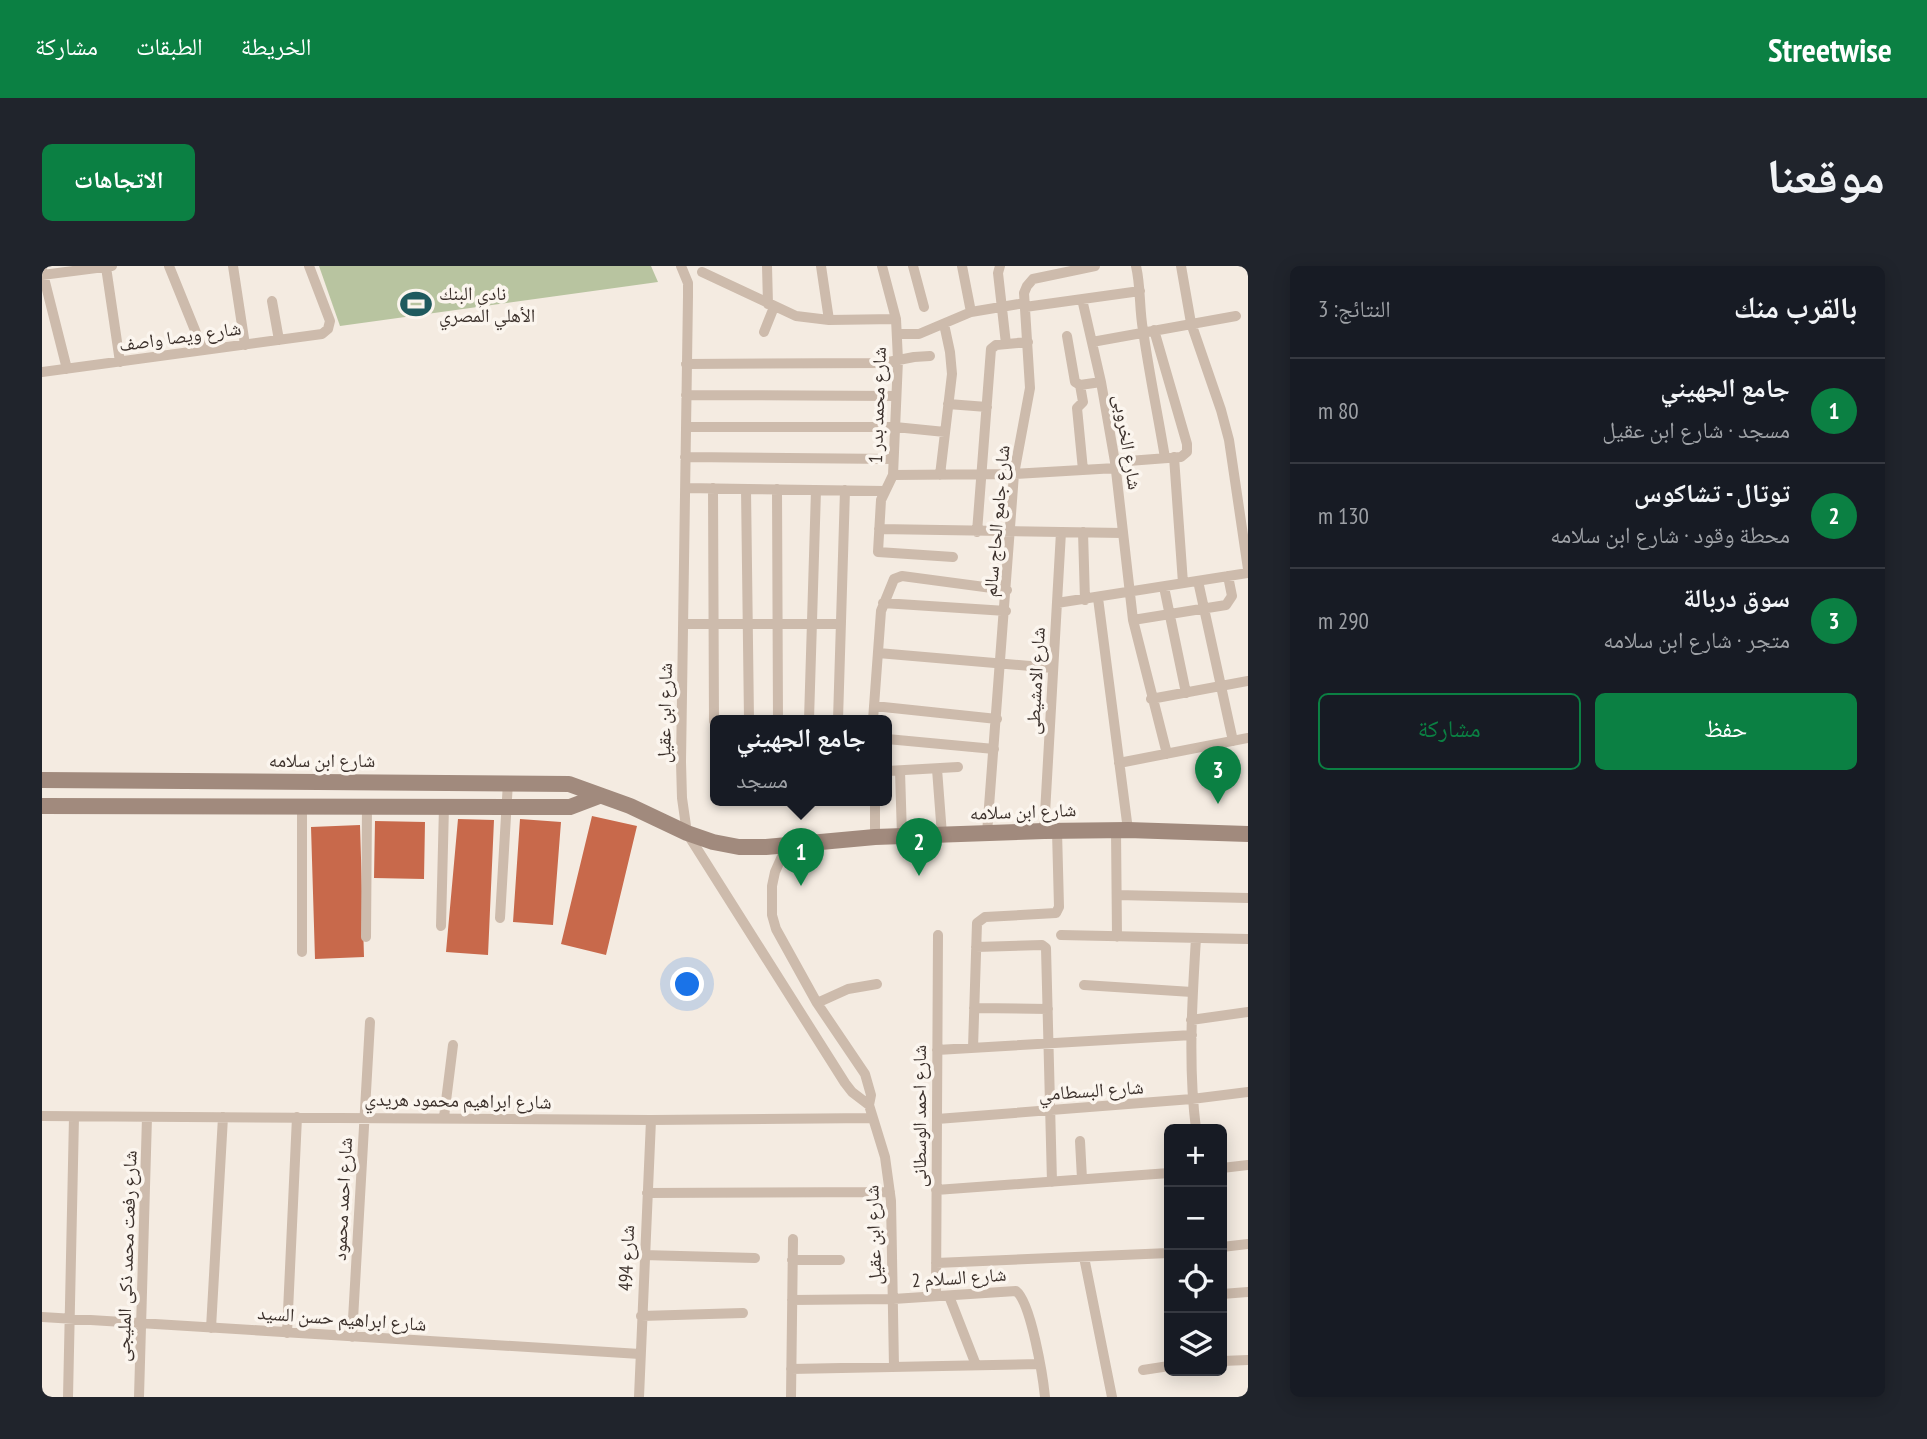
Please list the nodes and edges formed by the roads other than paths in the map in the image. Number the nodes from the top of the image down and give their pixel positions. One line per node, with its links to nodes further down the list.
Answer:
1 (112, 266): 15 (street)
2 (169, 266): 41 (street)
3 (233, 266): 40 (street)
4 (309, 266): 36 (street, شارع ويصا واصف)
5 (681, 266): 18 (street, شارع ابن عقيل)
6 (766, 266): 22 (street)
7 (821, 266): 29 (street)
8 (882, 266): 28 (street, شارع محمد بدر 1)
9 (913, 266): 24 (street)
10 (962, 266): 26 (street)
11 (1000, 266): 25 (street)
12 (1096, 266): 23 (street)
13 (1136, 266): 19 (street)
14 (1181, 266): 30 (street)
15 (106, 267): 17 (street); 44 (street)
16 (706, 269): 18 (street); 22 (street)
17 (42, 273): 46 (street)
18 (688, 283): 45 (street, شارع ابن عقيل)
19 (1140, 291): 20 (street); 32 (street)
20 (1082, 299): 23 (street); 38 (street, شارع الخروبى)
21 (272, 301): 36 (street)
22 (771, 305): 29 (street); 33 (street)
23 (1025, 305): 25 (street); 37 (street, شارع جامع الحاج سالم)
24 (924, 307)
25 (1002, 307): 26 (street); 39 (street)
26 (971, 312): 31 (street)
27 (1236, 316): 30 (street)
28 (896, 319): 29 (street); 34 (street, شارع محمد بدر 1)
29 (830, 320)
30 (1191, 323): 32 (street); 80 (street)
31 (944, 324): 34 (street); 52 (street)
32 (1149, 331): 38 (street); 58 (street); 58 (street)
33 (764, 332)
34 (897, 334): 43 (street, شارع محمد بدر 1)
35 (1067, 336): 49 (street)
36 (279, 340): 40 (street, شارع ويصا واصف)
37 (1028, 342): 39 (street); 63 (street, شارع جامع الحاج سالم)
38 (1092, 342): 48 (street, شارع الخروبى)
39 (1006, 344): 53 (street)
40 (245, 345): 41 (street, شارع ويصا واصف)
41 (203, 350): 44 (street, شارع ويصا واصف)
42 (930, 356): 43 (street)
43 (898, 360): 45 (street); 51 (street, شارع محمد بدر 1)
44 (120, 362): 46 (street, شارع ويصا واصف)
45 (686, 365): 50 (street, شارع ابن عقيل)
46 (67, 369): 47 (street, شارع ويصا واصف)
47 (42, 372)
48 (1101, 382): 49 (street); 60 (street, شارع الخروبى)
49 (1080, 385): 61 (street)
50 (686, 395): 51 (street); 54 (street, شارع ابن عقيل)
51 (896, 396): 55 (street, شارع محمد بدر 1)
52 (948, 404): 53 (street); 56 (street)
53 (986, 407): 62 (street)
54 (686, 427): 55 (street); 57 (street, شارع ابن عقيل)
55 (895, 428): 56 (street); 59 (street, شارع محمد بدر 1)
56 (945, 432): 65 (street)
57 (685, 457): 59 (street); 66 (street, شارع ابن عقيل)
58 (1170, 458): 60 (street); 83 (street)
59 (893, 459): 64 (street, شارع محمد بدر 1)
60 (1116, 465): 61 (street); 78 (street, شارع الخروبى)
61 (1083, 470): 63 (street)
62 (981, 474): 63 (street); 65 (street); 74 (street)
63 (1014, 474): 75 (street, شارع جامع الحاج سالم)
64 (892, 475): 65 (street); 72 (street, شارع محمد بدر 1)
65 (940, 475)
66 (685, 488): 67 (street); 95 (street, شارع ابن عقيل)
67 (713, 488): 68 (street); 96 (street)
68 (746, 489): 69 (street); 97 (street)
69 (777, 489): 70 (street); 98 (street)
70 (816, 490): 71 (street); 99 (street)
71 (845, 490): 72 (street); 100 (street)
72 (884, 491): 73 (street, شارع محمد بدر 1)
73 (879, 528): 74 (street); 79 (street, شارع محمد بدر 1)
74 (977, 531): 75 (street)
75 (1011, 532): 76 (street); 85 (street, شارع جامع الحاج سالم)
76 (1061, 532): 77 (street); 90 (street, شارع الامشيطى)
77 (1083, 532): 78 (street); 88 (street)
78 (1122, 533): 86 (street, شارع الخروبى)
79 (953, 557)
80 (1248, 571): 81 (street)
81 (1228, 576): 82 (street); 91 (street)
82 (1198, 581): 83 (street); 91 (street)
83 (1182, 583): 84 (street)
84 (1164, 587): 86 (street); 93 (street)
85 (1007, 590): 89 (street); 92 (street, شارع جامع الحاج سالم)
86 (1130, 593): 87 (street); 94 (street, شارع الخروبى)
87 (1098, 598): 88 (street); 121 (street)
88 (1085, 600): 90 (street)
89 (883, 603): 92 (street); 101 (street)
90 (1058, 603): 103 (street, شارع الامشيطى)
91 (1203, 609): 93 (street); 105 (street)
92 (1006, 611): 102 (street, شارع جامع الحاج سالم)
93 (1169, 614): 94 (street); 106 (street)
94 (1133, 620): 107 (street, شارع الخروبى)
95 (684, 624): 96 (street); 137 (street, شارع ابن عقيل)
96 (714, 624): 97 (street); 109 (street)
97 (748, 624): 98 (street); 110 (street)
98 (778, 624): 99 (street); 111 (street)
99 (812, 624): 100 (street); 112 (street)
100 (841, 624): 113 (street)
101 (878, 653): 102 (street); 108 (street)
102 (1001, 664): 103 (street); 115 (street, شارع جامع الحاج سالم)
103 (1052, 668): 136 (street, شارع الامشيطى)
104 (1248, 681): 105 (street)
105 (1221, 686): 106 (street); 118 (street)
106 (1186, 693): 107 (street)
107 (1151, 699): 120 (street, شارع الخروبى)
108 (874, 706): 114 (street); 115 (street)
109 (714, 715)
110 (749, 715)
111 (778, 715)
112 (809, 715)
113 (838, 715)
114 (873, 715)
115 (997, 719): 119 (street, شارع جامع الحاج سالم)
116 (1248, 738): 118 (street)
117 (892, 739): 119 (street)
118 (1233, 741): 120 (street)
119 (994, 749): 138 (street, شارع جامع الحاج سالم)
120 (1167, 754): 121 (street)
121 (1119, 763): 135 (street)
122 (958, 767): 123 (street)
123 (937, 769): 125 (street); 140 (street)
124 (892, 771): 125 (street)
125 (900, 771): 141 (street)
126 (42, 780): 127 (street, شارع ابن سلامه)
127 (508, 782): 128 (street, شارع ابن سلامه); 134 (street)
128 (599, 796): 134 (street); 137 (street, شارع ابن سلامه)
129 (42, 806): 130 (street)
130 (302, 806): 131 (street); 155 (street)
131 (367, 806): 132 (street); 150 (street)
132 (444, 806): 134 (street); 147 (street)
133 (875, 806): 142 (street)
134 (507, 807): 146 (street)
135 (1122, 830): 136 (street, شارع ابن سلامه); 139 (street, شارع ابن سلامه); 144 (street)
136 (1051, 831): 138 (street, شارع ابن سلامه); 154 (street, شارع الامشيطى)
137 (687, 833): 143 (street, شارع ابن سلامه); 172 (street, شارع ابن عقيل)
138 (988, 833): 140 (street, شارع ابن سلامه)
139 (1248, 834)
140 (942, 835): 141 (street, شارع ابن سلامه)
141 (902, 836): 142 (street, شارع ابن سلامه)
142 (875, 837): 143 (street, شارع ابن سلامه)
143 (786, 845): 159 (street, شارع ابن عقيل)
144 (1116, 895): 145 (street); 151 (street)
145 (1248, 898)
146 (500, 918)
147 (440, 926)
148 (938, 935): 169 (street, شارع احمد الوسطانى)
149 (1061, 935): 151 (street)
150 (366, 937)
151 (1117, 937): 152 (street)
152 (1196, 938): 153 (street); 158 (street)
153 (1248, 939)
154 (976, 947): 160 (street); 161 (street)
155 (302, 952)
156 (877, 984): 159 (street)
157 (1084, 985): 158 (street)
158 (1192, 992): 163 (street)
159 (817, 1003): 172 (street, شارع ابن عقيل)
160 (974, 1008): 161 (street); 168 (street)
161 (1048, 1009): 166 (street)
162 (1248, 1012): 163 (street)
163 (1191, 1020): 165 (street)
164 (370, 1022): 175 (street, شارع احمد محمود)
165 (1192, 1035): 166 (street); 171 (street)
166 (1048, 1044): 168 (street); 173 (street)
167 (453, 1045): 180 (street)
168 (973, 1048): 169 (street)
169 (937, 1050): 182 (street, شارع احمد الوسطانى)
170 (1248, 1092): 171 (street, شارع البسطامي)
171 (1192, 1099): 173 (street, شارع البسطامي); 184 (street)
172 (869, 1105): 181 (street, شارع ابن عقيل)
173 (1050, 1111): 182 (street, شارع البسطامي); 190 (street)
174 (42, 1116): 176 (street, شارع ابراهيم محمود هريدي)
175 (365, 1116): 179 (street, شارع ابراهيم محمود هريدي); 180 (street, شارع ابراهيم محمود هريدي); 217 (street, شارع احمد محمود)
176 (74, 1117): 177 (street, شارع ابراهيم محمود هريدي); 213 (street)
177 (147, 1117): 178 (street, شارع ابراهيم محمود هريدي); 214 (street, شارع رفعت محمد ذكى المليجى)
178 (223, 1117): 179 (street, شارع ابراهيم محمود هريدي); 215 (street)
179 (298, 1117): 216 (street)
180 (444, 1117): 183 (street, شارع ابراهيم محمود هريدي)
181 (873, 1118): 183 (street, شارع ابراهيم محمود هريدي); 192 (street, شارع ابن عقيل)
182 (937, 1119): 191 (street, شارع احمد الوسطانى)
183 (651, 1120): 193 (street, شارع 494)
184 (1195, 1124)
185 (1080, 1140): 189 (street)
186 (1248, 1165): 187 (street)
187 (1227, 1167)
188 (1164, 1173): 189 (street)
189 (1082, 1179): 190 (street)
190 (1052, 1182): 191 (street)
191 (936, 1190): 203 (street, شارع احمد الوسطانى)
192 (890, 1192): 193 (street); 208 (street, شارع ابن عقيل)
193 (647, 1193): 198 (street, شارع 494)
194 (793, 1239): 201 (street)
195 (1248, 1244): 196 (street)
196 (1227, 1246)
197 (1164, 1253): 199 (street)
198 (643, 1255): 200 (street); 211 (street, شارع 494)
199 (1084, 1257): 203 (street); 232 (street)
200 (755, 1258)
201 (792, 1260): 202 (street); 209 (street)
202 (841, 1260)
203 (936, 1263): 206 (street, شارع احمد الوسطانى)
204 (1248, 1292): 205 (street)
205 (1227, 1294)
206 (936, 1296): 207 (street, شارع السلام 2); 208 (street, شارع السلام 2)
207 (949, 1296): 221 (street); 222 (street, شارع السلام 2)
208 (893, 1299): 209 (street, شارع السلام 2); 223 (street, شارع ابن عقيل)
209 (792, 1300): 225 (street)
210 (743, 1313): 211 (street)
211 (641, 1316): 218 (street, شارع 494)
212 (42, 1317): 213 (street, شارع ابراهيم حسن السيد)
213 (69, 1319): 214 (street, شارع ابراهيم حسن السيد); 227 (street)
214 (141, 1324): 215 (street, شارع ابراهيم حسن السيد); 228 (street, شارع رفعت محمد ذكى المليجى)
215 (211, 1328): 216 (street, شارع ابراهيم حسن السيد)
216 (287, 1332): 217 (street, شارع ابراهيم حسن السيد)
217 (352, 1337): 218 (street, شارع ابراهيم حسن السيد)
218 (640, 1354): 229 (street, شارع 494)
219 (1248, 1360): 220 (street)
220 (1227, 1361)
221 (976, 1364): 222 (street); 223 (street)
222 (1040, 1364): 231 (street, شارع السلام 2)
223 (894, 1367): 225 (street)
224 (1164, 1367): 226 (street)
225 (791, 1369): 230 (street)
226 (1143, 1370)
227 (68, 1397)
228 (139, 1397)
229 (639, 1397)
230 (791, 1397)
231 (1045, 1397)
232 (1112, 1397)

